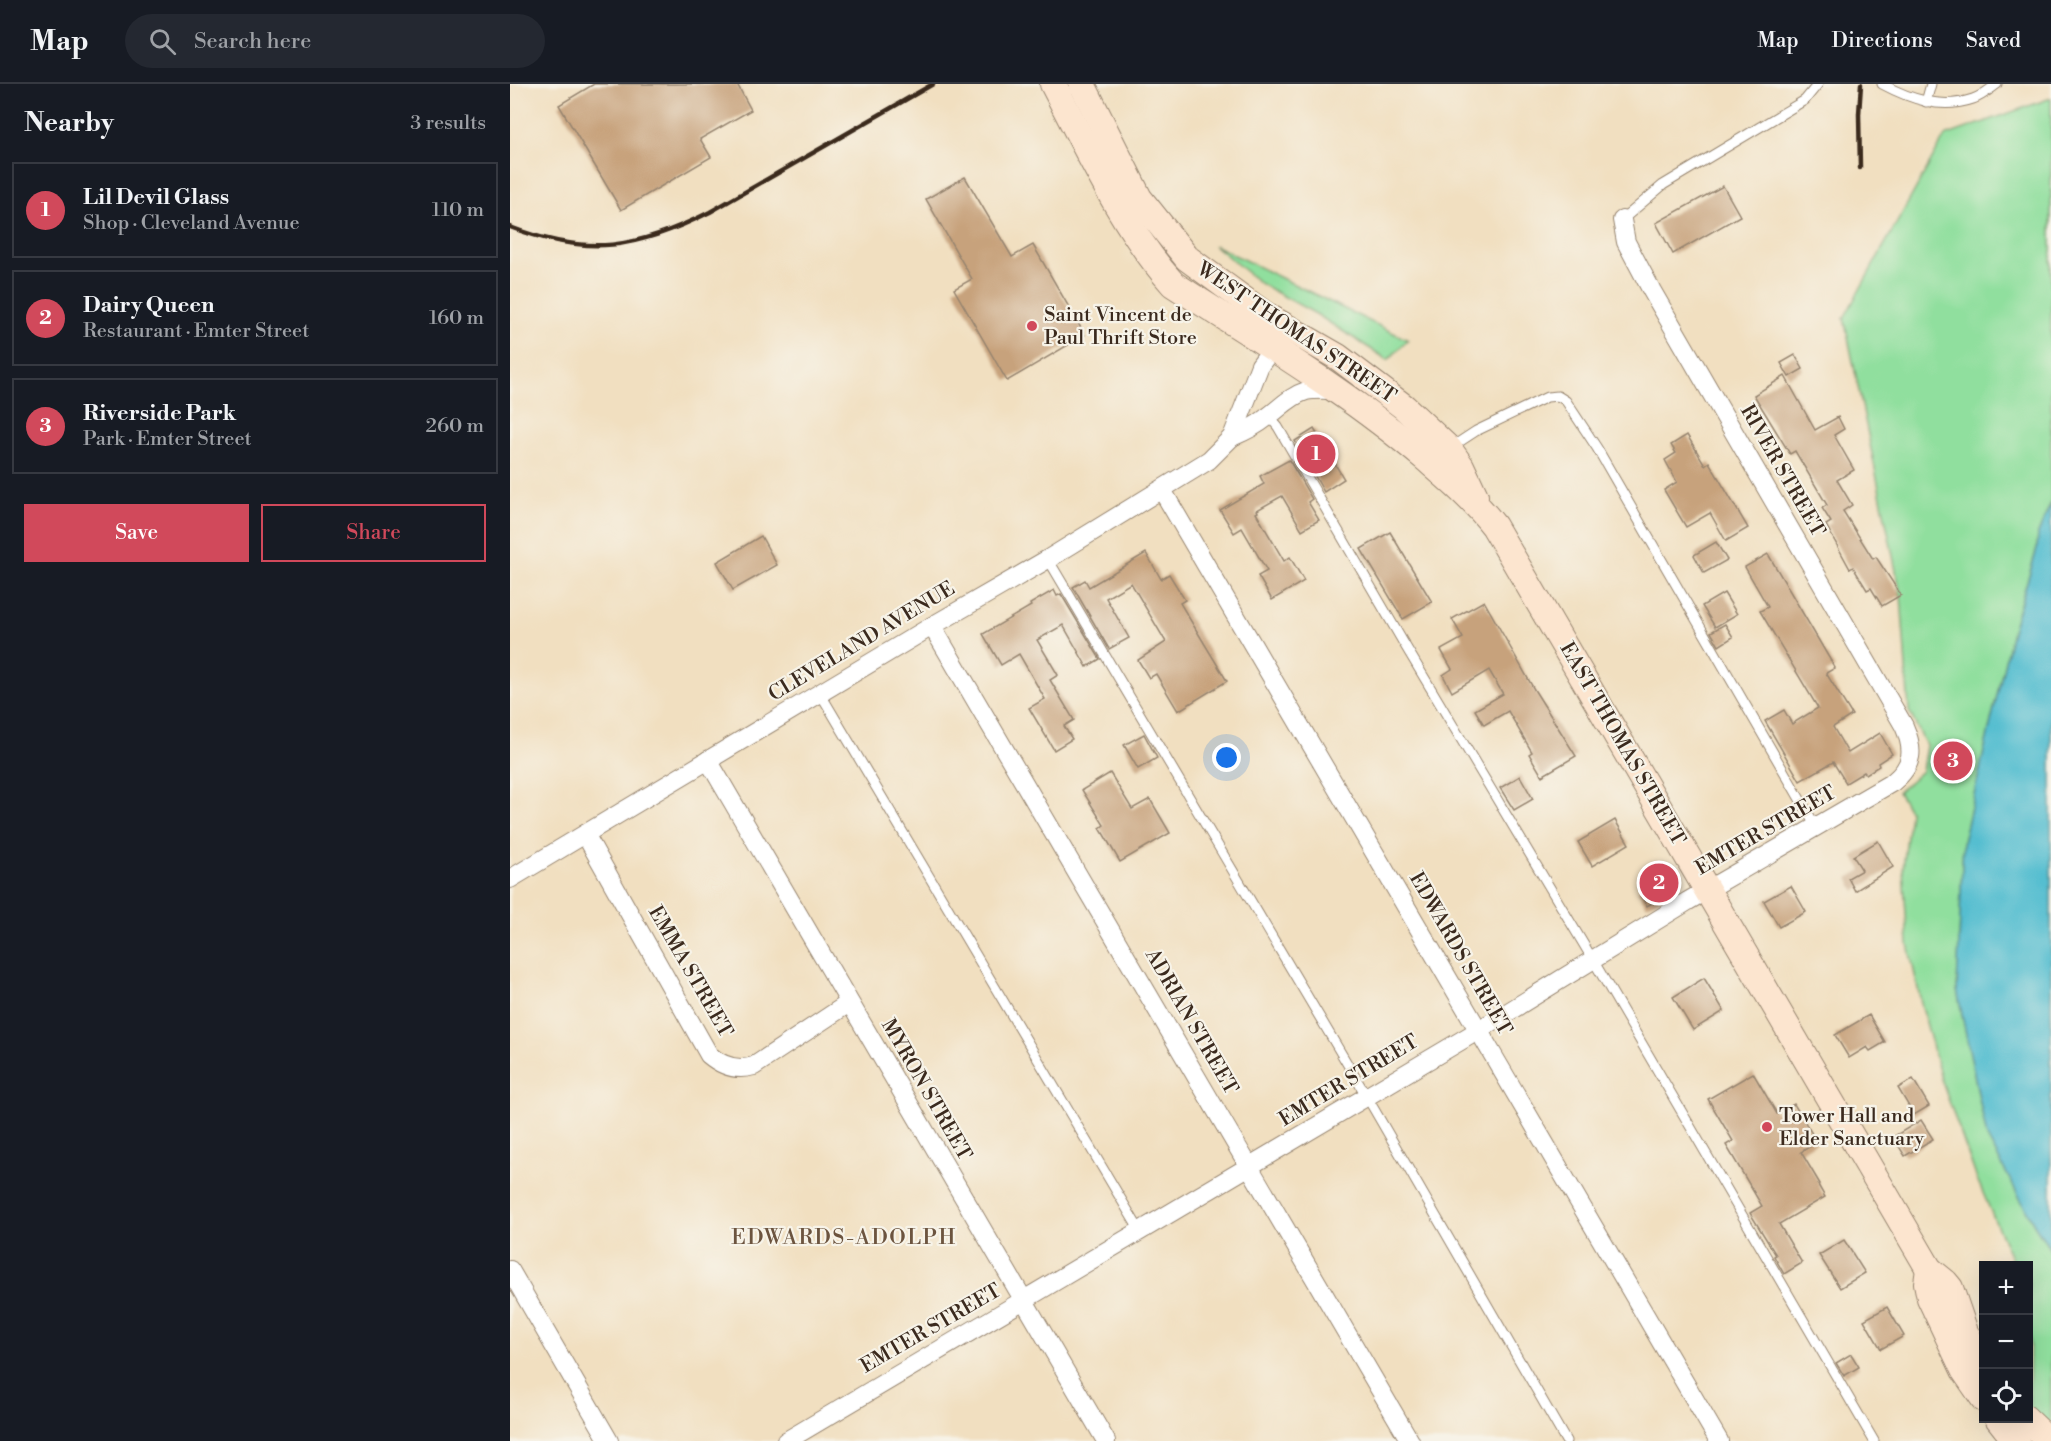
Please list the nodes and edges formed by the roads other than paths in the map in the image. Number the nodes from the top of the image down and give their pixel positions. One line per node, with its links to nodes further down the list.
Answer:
1 (1053, 84): 10 (main road, WEST THOMAS STREET)
2 (1082, 84): 9 (main road, WEST THOMAS STREET)
3 (1818, 84): 8 (lane)
4 (1882, 84): 7 (lane)
5 (1931, 84): 7 (lane)
6 (1997, 84): 7 (lane)
7 (1926, 102)
8 (1622, 220): 20 (street, RIVER STREET)
9 (1288, 328): 10 (street, CLEVELAND AVENUE); 14 (main road, WEST THOMAS STREET)
10 (1271, 349): 11 (main road, WEST THOMAS STREET); 13 (street, CLEVELAND AVENUE)
11 (1335, 390): 12 (street, CLEVELAND AVENUE); 16 (main road, EAST THOMAS STREET)
12 (1269, 416): 13 (street, CLEVELAND AVENUE); 26 (lane)
13 (1232, 437): 15 (street, CLEVELAND AVENUE)
14 (1449, 448): 16 (main road, WEST THOMAS STREET); 22 (lane)
15 (1162, 490): 17 (street, CLEVELAND AVENUE); 28 (street, EDWARDS STREET)
16 (1483, 512): 25 (main road, EAST THOMAS STREET)
17 (1048, 559): 18 (street, CLEVELAND AVENUE); 29 (lane)
18 (932, 626): 19 (street, CLEVELAND AVENUE); 30 (street, ADRIAN STREET)
19 (820, 693): 21 (street, CLEVELAND AVENUE); 31 (lane)
20 (1911, 742): 22 (street, EMTER STREET)
21 (708, 760): 23 (street, CLEVELAND AVENUE); 27 (street, MYRON STREET)
22 (1816, 827): 25 (street, EMTER STREET)
23 (585, 834): 24 (street, CLEVELAND AVENUE); 27 (street, EMMA STREET)
24 (510, 879)
25 (1707, 891): 26 (street, EMTER STREET); 32 (main road, EAST THOMAS STREET)
26 (1593, 960): 28 (street, EMTER STREET); 44 (lane)
27 (849, 1003): 34 (street, MYRON STREET)
28 (1479, 1030): 29 (street, EMTER STREET); 43 (street, EDWARDS STREET)
29 (1367, 1096): 30 (street, EMTER STREET); 42 (lane)
30 (1249, 1166): 31 (street, EMTER STREET); 41 (street, ADRIAN STREET)
31 (1140, 1231): 34 (street, EMTER STREET)
32 (1929, 1269): 35 (main road, EAST THOMAS STREET); 36 (main road, EAST THOMAS STREET)
33 (510, 1270): 38 (street)
34 (1023, 1301): 39 (street, EMTER STREET); 40 (street, MYRON STREET)
35 (1979, 1358)
36 (1979, 1393)
37 (2011, 1431): 45 (main road)
38 (609, 1441)
39 (786, 1441)
40 (1106, 1441)
41 (1410, 1441)
42 (1566, 1441)
43 (1719, 1441)
44 (1874, 1441)
45 (2049, 1441)

